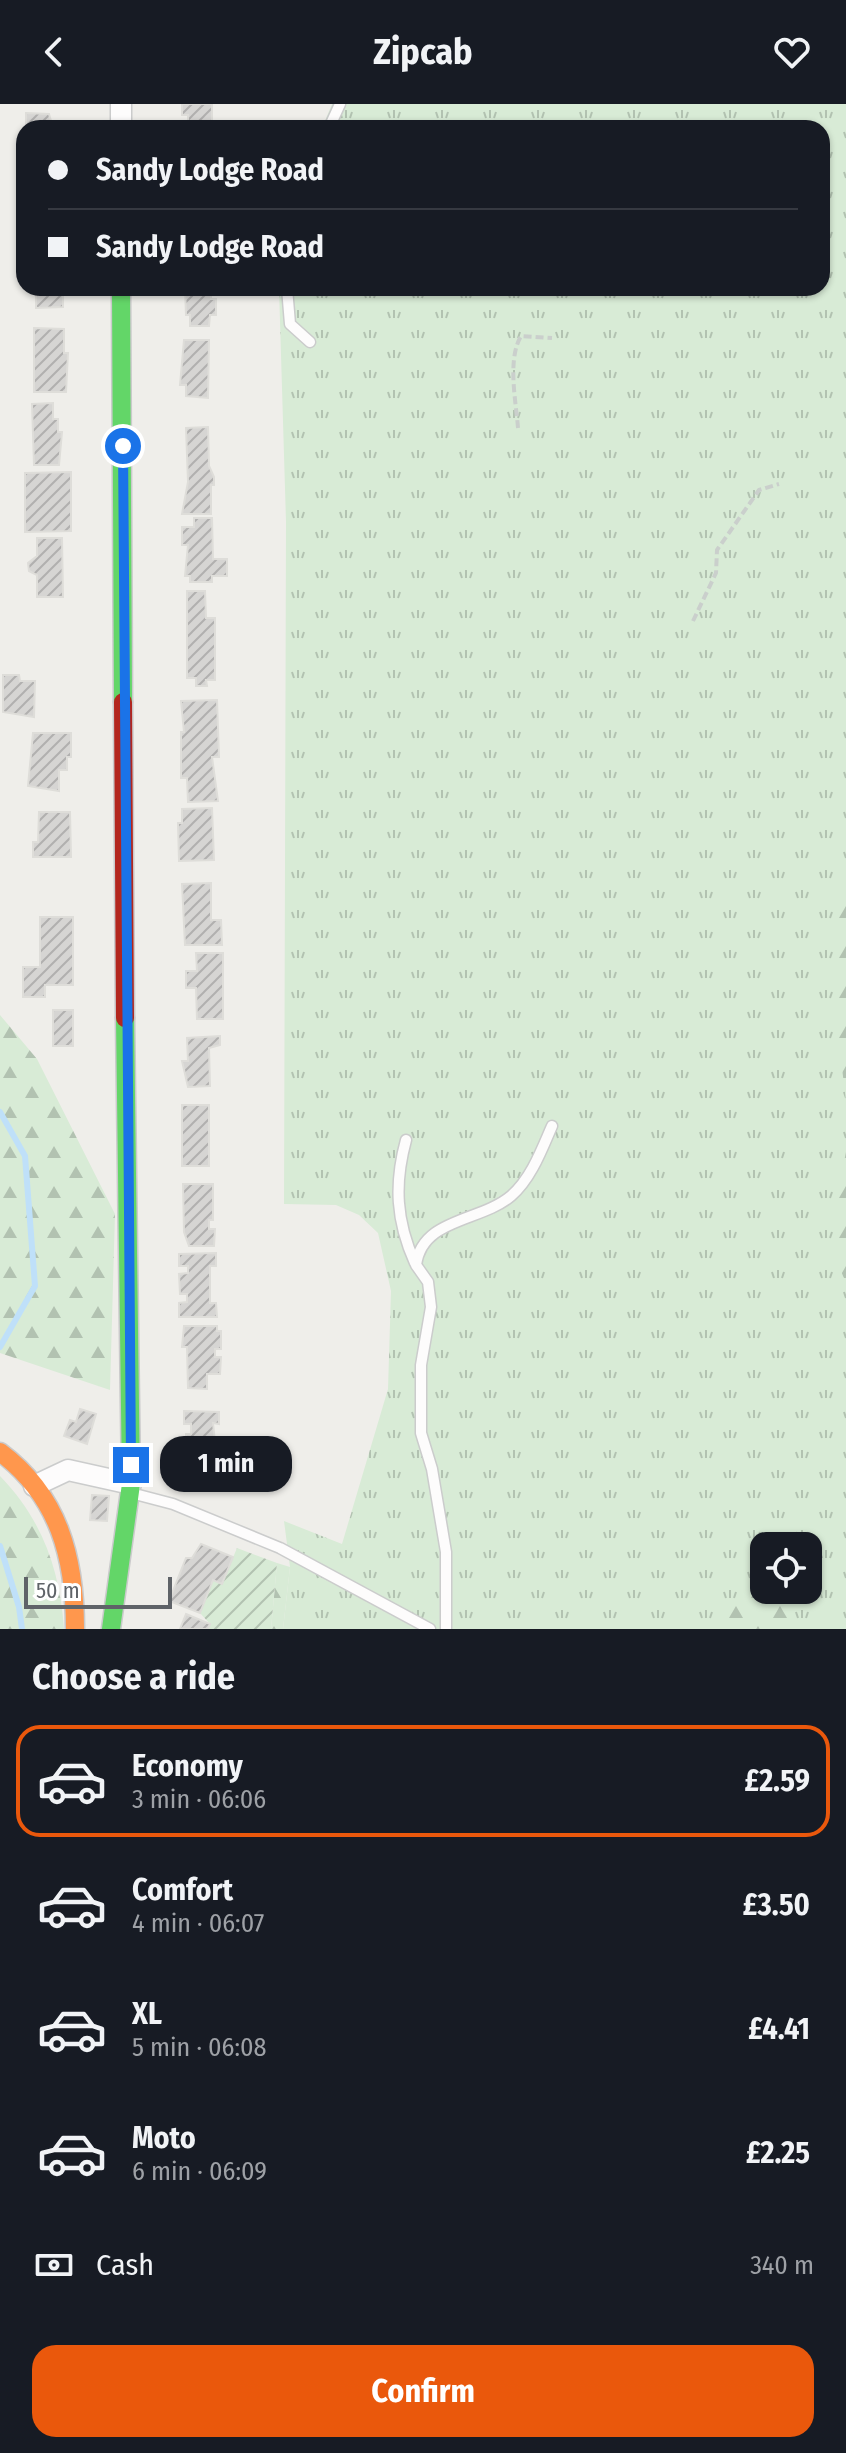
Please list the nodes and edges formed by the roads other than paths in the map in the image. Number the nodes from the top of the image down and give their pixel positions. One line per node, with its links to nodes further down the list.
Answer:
1 (121, 296): 9 (street)
2 (288, 296): 3 (lane)
3 (310, 342)
4 (552, 1126): 6 (lane)
5 (406, 1140): 6 (lane)
6 (416, 1265): 13 (lane)
7 (0, 1452): 8 (street)
8 (34, 1486): 9 (street); 10 (street)
9 (130, 1488): 11 (street); 12 (lane)
10 (75, 1629)
11 (111, 1629)
12 (430, 1629)
13 (446, 1629)

